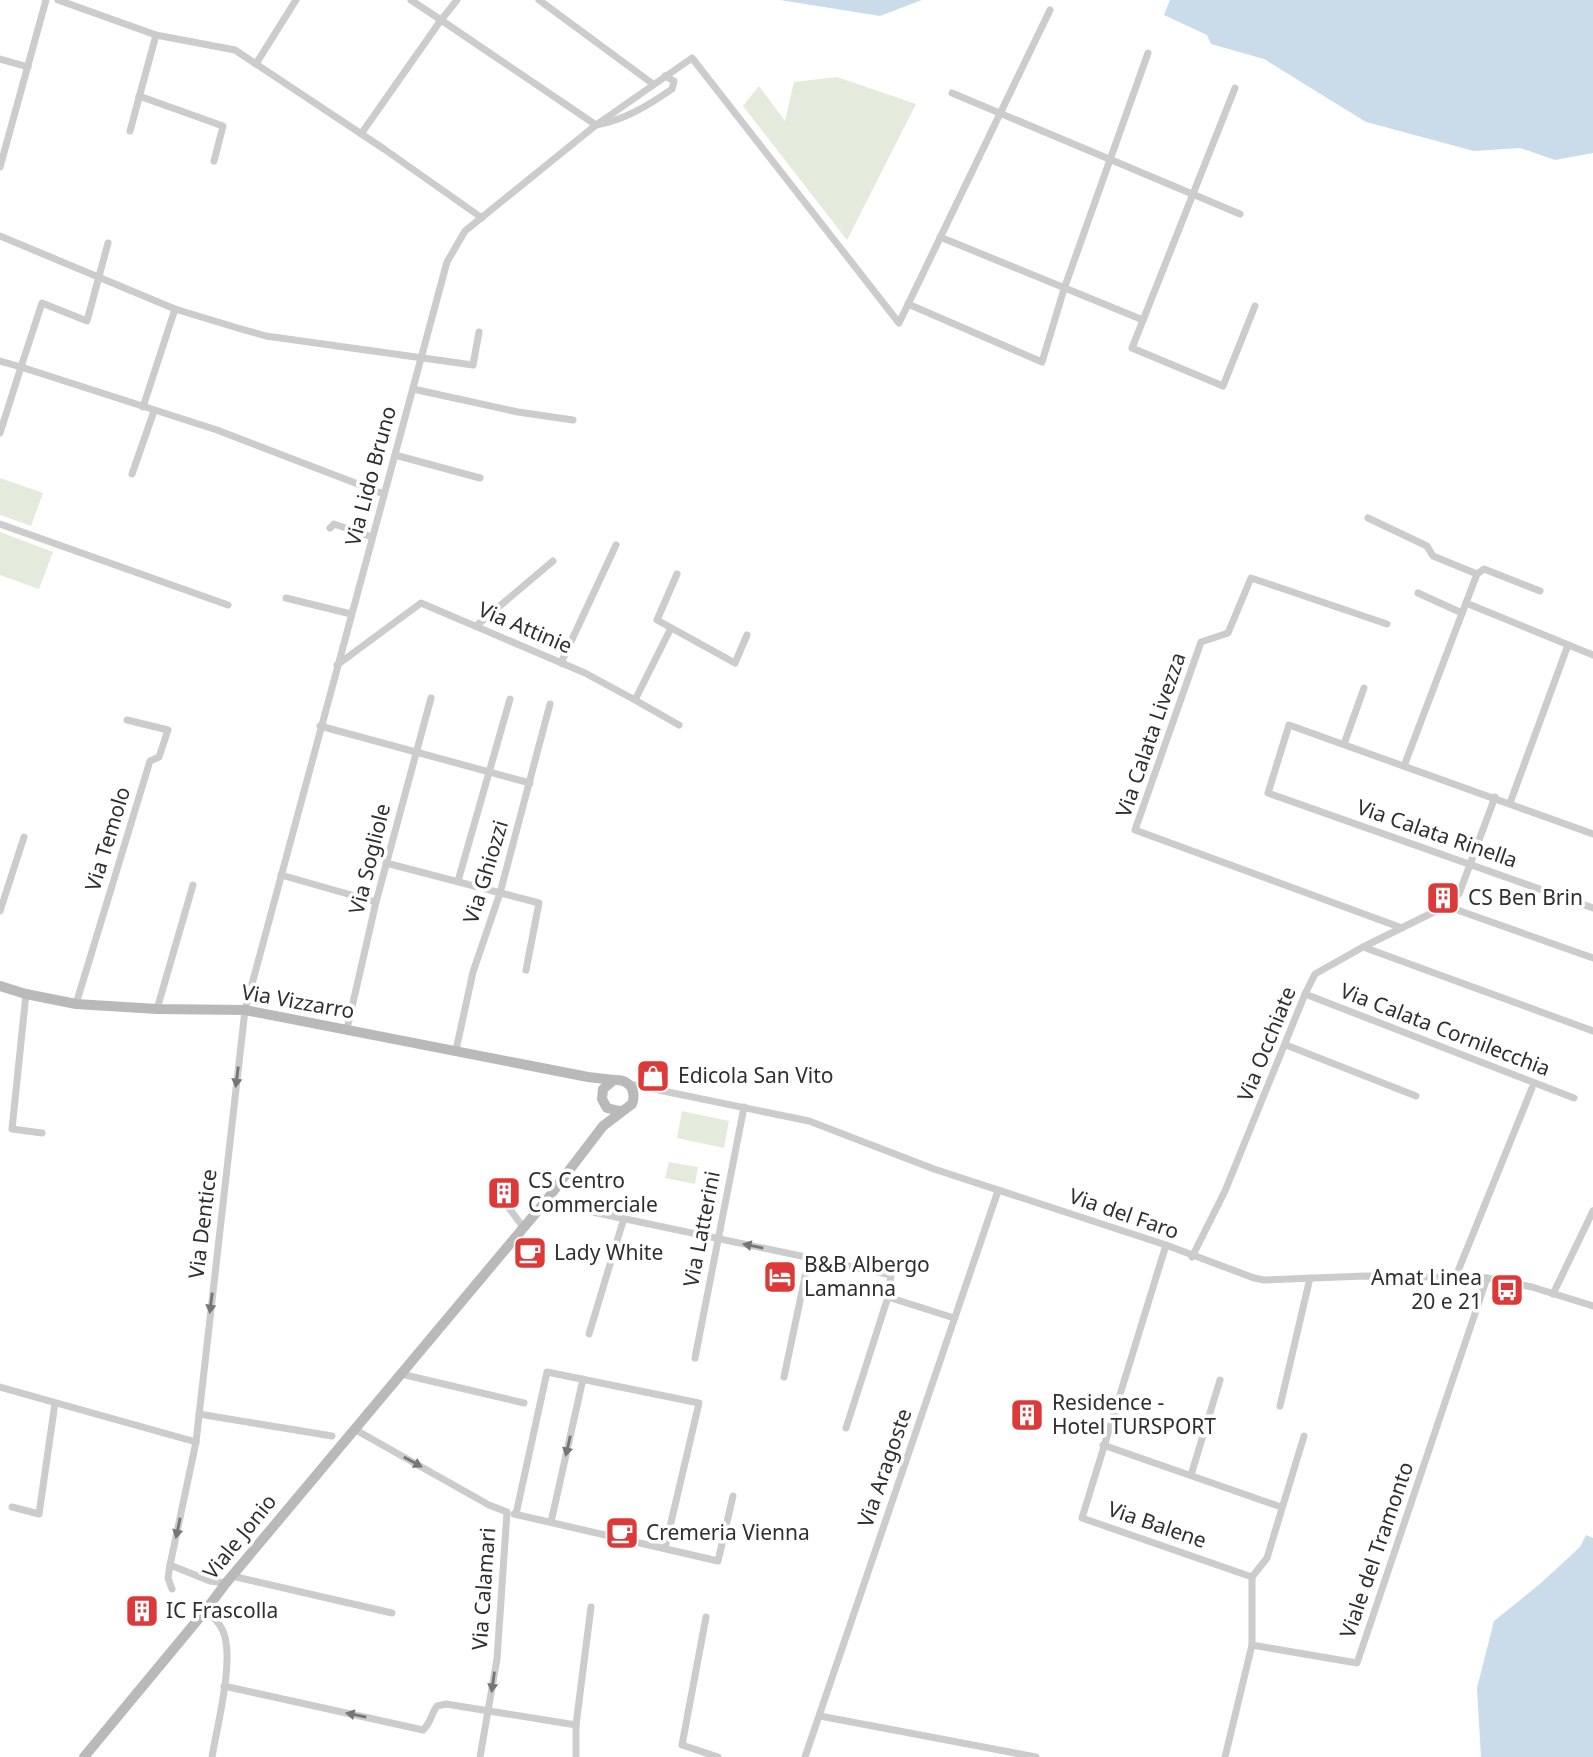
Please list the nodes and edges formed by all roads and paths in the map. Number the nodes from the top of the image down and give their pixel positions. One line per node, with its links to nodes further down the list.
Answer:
1 (46, 0): 13 (street)
2 (58, 0): 9 (street)
3 (296, 0): 12 (street)
4 (411, 0): 8 (street)
5 (457, 0): 8 (street)
6 (539, 0): 15 (street)
7 (1050, 10): 19 (street)
8 (441, 20): 20 (street); 24 (street)
9 (156, 35): 12 (street); 18 (street)
10 (1149, 53): 25 (street)
11 (0, 59): 13 (street)
12 (256, 64): 24 (street)
13 (28, 67): 23 (street)
14 (665, 76): 15 (street, Via Lido Bruno); 20 (street); 36 (street, Via Lido Bruno)
15 (653, 84): 20 (street, Via Lido Bruno)
16 (1235, 88): 28 (street)
17 (952, 93): 19 (street)
18 (139, 96): 21 (street); 26 (street)
19 (999, 113): 25 (street); 32 (street)
20 (596, 125): 30 (street, Via Lido Bruno)
21 (130, 131)
22 (0, 132): 23 (street)
23 (9, 134): 27 (street)
24 (360, 134): 30 (street)
25 (1110, 160): 28 (street); 35 (street)
26 (214, 161)
27 (0, 167)
28 (1193, 194): 29 (street); 39 (street)
29 (1240, 214)
30 (482, 218): 41 (street, Via Lido Bruno)
31 (0, 236): 34 (street)
32 (940, 237): 35 (street); 36 (street)
33 (108, 243): 34 (street)
34 (100, 278): 38 (street); 43 (street)
35 (1064, 289): 36 (street); 39 (street)
36 (908, 304)
37 (1255, 306): 39 (street)
38 (175, 309): 41 (street); 45 (street)
39 (1143, 320)
40 (479, 332): 41 (street)
41 (422, 357): 44 (street, Via Lido Bruno)
42 (0, 361): 43 (street)
43 (21, 367): 45 (street); 48 (street)
44 (414, 389): 47 (street); 49 (street, Via Lido Bruno)
45 (143, 407): 46 (street)
46 (154, 411): 50 (street); 52 (street)
47 (573, 420)
48 (0, 433)
49 (395, 455): 51 (street); 52 (street, Via Lido Bruno)
50 (132, 474)
51 (480, 478)
52 (384, 494): 56 (street, Via Lido Bruno)
53 (1368, 518): 60 (street)
54 (0, 524): 65 (street)
55 (330, 528): 56 (street)
56 (372, 537): 67 (street, Via Lido Bruno)
57 (616, 545): 74 (street)
58 (553, 561): 69 (street)
59 (677, 574): 70 (street)
60 (1477, 574): 61 (street); 64 (street)
61 (1540, 591)
62 (1418, 593): 66 (street)
63 (286, 598): 67 (street)
64 (1465, 603): 66 (street); 72 (street)
65 (228, 605)
66 (1462, 613): 86 (street)
67 (351, 614): 75 (street, Via Lido Bruno)
68 (1387, 624): 103 (street, Via Calata Livezza)
69 (476, 626): 74 (street, Via Attinie); 75 (street, Via Attinie)
70 (671, 628): 71 (street); 79 (street)
71 (747, 635)
72 (1568, 645): 73 (street); 90 (street)
73 (1593, 655)
74 (561, 663): 79 (street, Via Attinie)
75 (337, 665): 83 (street, Via Lido Bruno)
76 (1364, 688): 84 (street)
77 (431, 698): 85 (street, Via Sogliole)
78 (510, 699): 87 (street)
79 (635, 699): 82 (street, Via Attinie)
80 (550, 704): 88 (street, Via Ghiozzi)
81 (127, 720): 110 (street, Via Temolo)
82 (679, 725)
83 (320, 726): 85 (street); 95 (street, Via Lido Bruno)
84 (1344, 744): 86 (street); 94 (street, Via Calata Rinella)
85 (416, 751): 87 (street); 93 (street, Via Sogliole)
86 (1404, 766): 89 (street)
87 (489, 772): 88 (street); 96 (street)
88 (530, 783): 98 (street, Via Ghiozzi)
89 (1494, 797): 90 (street); 94 (street, Via Occhiate)
90 (1510, 803): 91 (street)
91 (1593, 834)
92 (24, 838): 102 (street)
93 (386, 863): 96 (street); 99 (street, Via Sogliole)
94 (1470, 864): 100 (street, Via Occhiate); 101 (street, Via Calata Rinella)
95 (281, 875): 99 (street); 112 (street, Via Lido Bruno)
96 (458, 881): 98 (street)
97 (193, 885): 111 (street)
98 (500, 892): 106 (street); 116 (street, Via Ghiozzi)
99 (376, 902): 113 (street, Via Sogliole)
100 (1446, 906): 103 (street, Via Occhiate); 105 (street)
101 (1593, 908)
102 (0, 911)
103 (1402, 928): 104 (street, Via Occhiate)
104 (1363, 947): 109 (street, Via Occhiate); 114 (street)
105 (1593, 958)
106 (526, 970)
107 (0, 986): 108 (street, Via Vizzarro)
108 (26, 995): 110 (street, Via Vizzarro); 130 (street)
109 (1304, 995): 115 (street, Via Occhiate); 124 (street, Via Calata Cornilecchia)
110 (76, 1004): 111 (street, Via Vizzarro)
111 (157, 1009): 112 (street, Via Vizzarro)
112 (245, 1010): 113 (street, Via Vizzarro); 158 (street, Via Dentice, one-way to 158)
113 (347, 1029): 116 (street, Via Vizzarro)
114 (1593, 1031)
115 (1286, 1045): 123 (street); 139 (street, Via Occhiate)
116 (456, 1050): 117 (street, Via Vizzarro)
117 (588, 1077): 118 (street, Via Vizzarro); 121 (street, Via Vizzarro)
118 (614, 1080): 119 (street, Via Vizzarro); 121 (street)
119 (629, 1084): 122 (street, Via del Faro); 125 (street)
120 (1532, 1088): 141 (street)
121 (603, 1090): 126 (street)
122 (653, 1090): 125 (street); 127 (street, Via del Faro)
123 (1416, 1096)
124 (1574, 1098)
125 (634, 1099): 128 (street)
126 (605, 1106): 128 (street); 129 (street)
127 (744, 1107): 131 (street, Via del Faro); 137 (street, Via Latterini)
128 (620, 1111): 129 (street, Viale Jonio)
129 (603, 1126): 132 (street, Viale Jonio)
130 (42, 1133)
131 (998, 1191): 138 (street, Via del Faro); 147 (street, Via Aragoste)
132 (545, 1202): 135 (street); 136 (street, Viale Jonio)
133 (506, 1204): 136 (street)
134 (1593, 1211): 144 (street)
135 (624, 1218): 137 (street); 148 (street)
136 (523, 1227): 150 (street, Viale Jonio)
137 (718, 1238): 140 (street, one-way to 137); 149 (street, Via Latterini)
138 (1166, 1245): 139 (street, Via del Faro); 164 (street, Via Balene)
139 (1192, 1256): 142 (street, Via del Faro)
140 (809, 1258): 145 (street); 151 (street)
141 (1456, 1276): 142 (street, Via del Faro); 143 (street, Via del Faro)
142 (1310, 1278): 157 (street)
143 (1487, 1278): 144 (street, Via del Faro); 183 (street, Viale del Tramonto)
144 (1553, 1294): 146 (street, Via del Faro)
145 (888, 1297): 147 (street); 159 (street)
146 (1593, 1306)
147 (954, 1318): 186 (street, Via Aragoste)
148 (589, 1334)
149 (695, 1358)
150 (401, 1374): 156 (street); 160 (street, Viale Jonio)
151 (784, 1377)
152 (583, 1379): 170 (street); 171 (street, one-way to 171); 172 (street)
153 (1220, 1380): 165 (street)
154 (0, 1387): 155 (street)
155 (55, 1403): 163 (street); 167 (street)
156 (524, 1404)
157 (1280, 1406)
158 (199, 1414): 161 (street); 163 (street, Via Dentice)
159 (846, 1428)
160 (354, 1429): 169 (street, Via Calamari, one-way to 169); 175 (street, Viale Jonio)
161 (332, 1436)
162 (1304, 1436): 168 (street)
163 (196, 1442): 173 (street, Via Dentice, one-way to 173)
164 (1103, 1445): 165 (street); 174 (street, Via Balene)
165 (1191, 1475): 168 (street)
166 (733, 1496): 172 (street)
167 (12, 1507)
168 (1281, 1507): 174 (street)
169 (507, 1512): 170 (street); 185 (street, Via Calamari, one-way to 185)
170 (516, 1514): 171 (street)
171 (551, 1522): 172 (street)
172 (665, 1548)
173 (170, 1565): 176 (street); 177 (street, Via Dentice)
174 (1252, 1577): 183 (street)
175 (229, 1579): 176 (street); 178 (street, Viale Jonio); 181 (street)
176 (211, 1581): 178 (street)
177 (172, 1589)
178 (215, 1597): 180 (street, Viale Jonio)
179 (591, 1607): 187 (street)
180 (205, 1611): 184 (street); 189 (street, Viale Jonio)
181 (391, 1613)
182 (706, 1617): 188 (street)
183 (1252, 1645): 195 (street)
184 (224, 1686): 185 (street, one-way to 184); 190 (street)
185 (489, 1712): 187 (street); 191 (street, Via Calamari)
186 (820, 1716): 193 (street, Via Aragoste); 194 (street)
187 (576, 1725): 192 (street)
188 (718, 1756)
189 (84, 1757)
190 (212, 1757)
191 (480, 1757)
192 (576, 1757)
193 (805, 1757)
194 (1036, 1757)
195 (1225, 1757)

